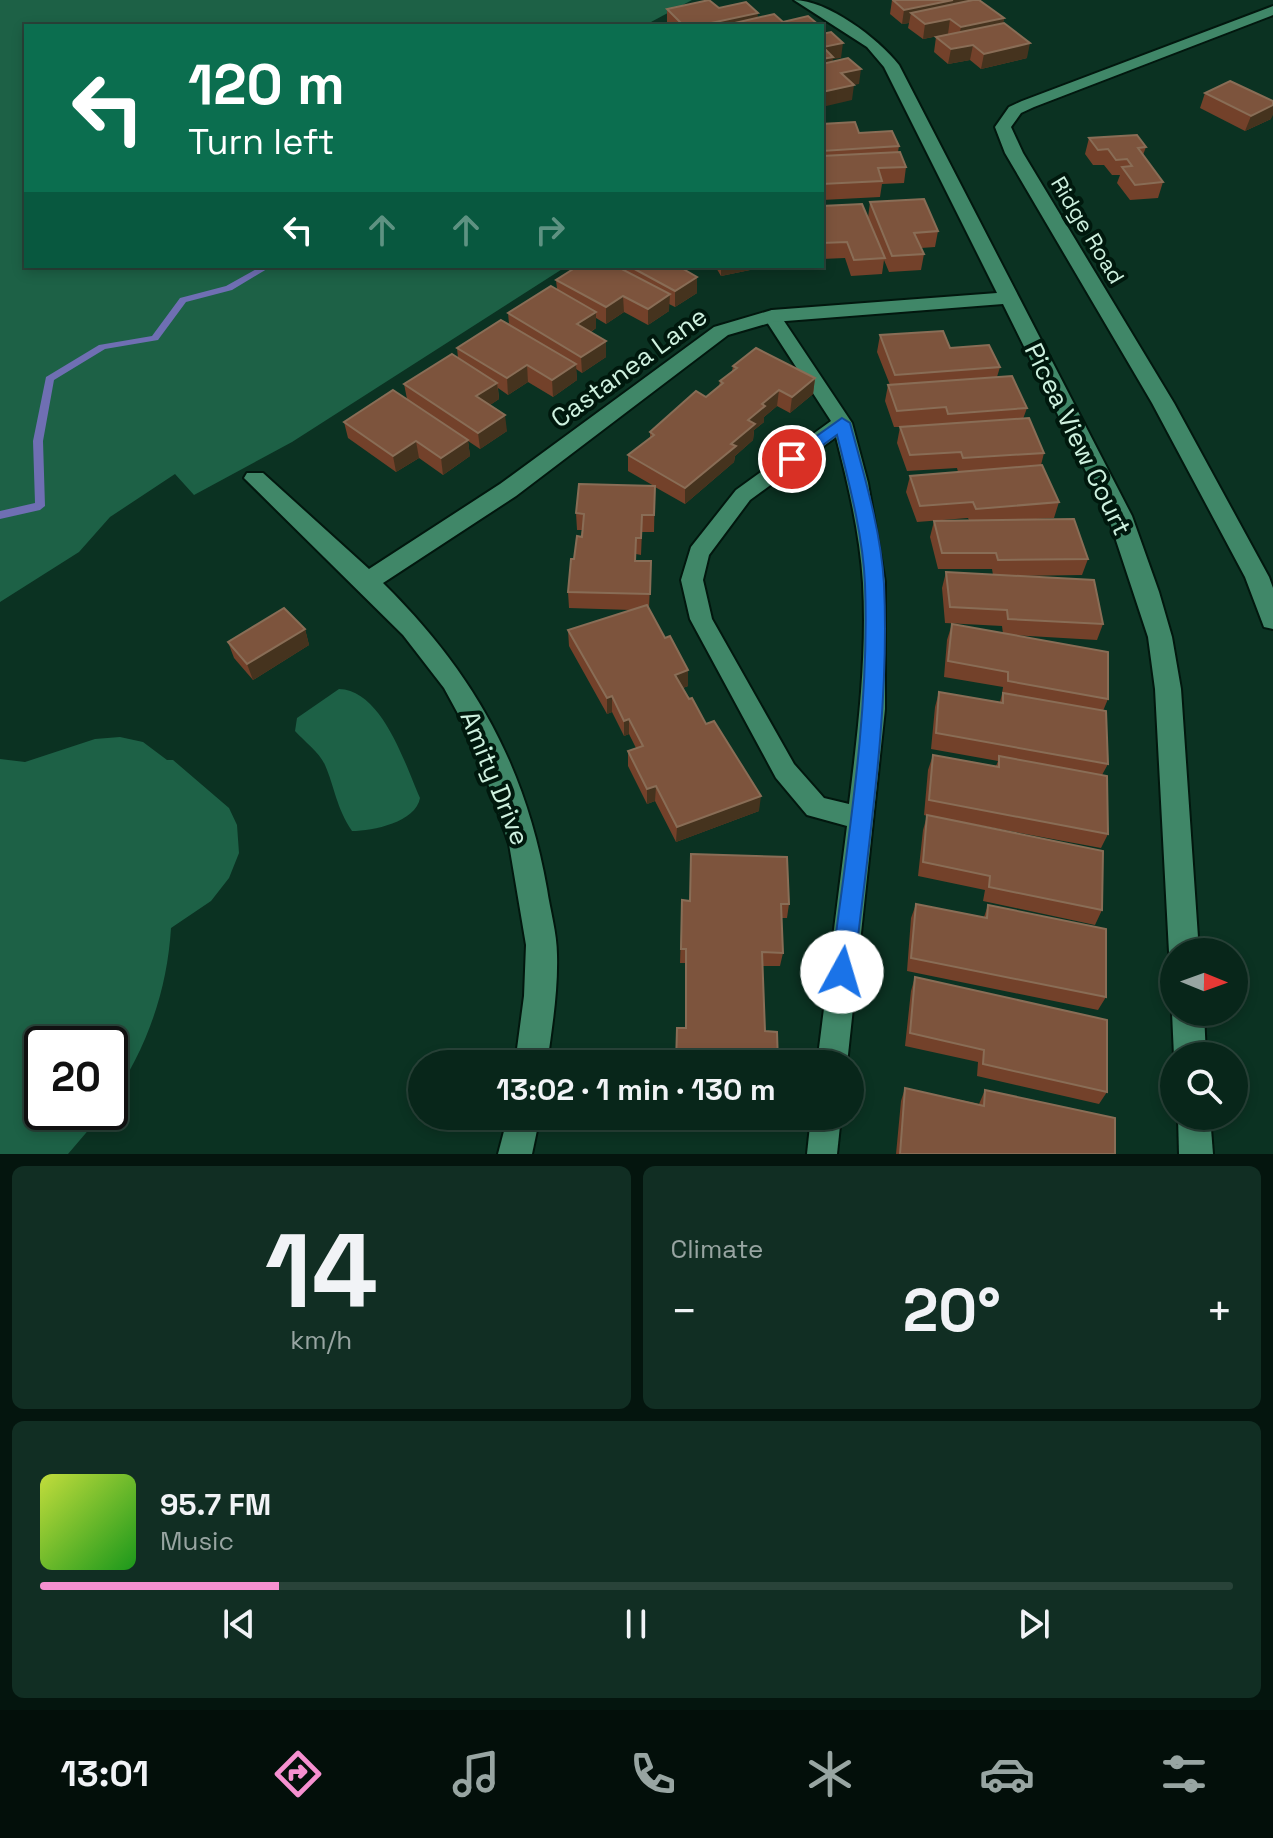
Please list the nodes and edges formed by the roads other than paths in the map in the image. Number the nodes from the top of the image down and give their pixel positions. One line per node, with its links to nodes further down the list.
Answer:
1 (801, 0): 3 (street, Picea View Court)
2 (1273, 10): 8 (street, Ridge Road)
3 (1009, 298): 4 (street, Castanea Lane); 10 (street, Picea View Court)
4 (772, 316): 5 (lane); 7 (street, Castanea Lane)
5 (842, 423): 9 (lane); 9 (lane)
6 (255, 478): 7 (street, Amity Drive)
7 (367, 582): 11 (street, Amity Drive)
8 (1273, 620)
9 (859, 818): 12 (lane)
10 (1183, 938)
11 (532, 1050)
12 (834, 1050)
13 (521, 1130): 16 (street)
14 (825, 1130): 17 (lane)
15 (1195, 1130): 18 (street)
16 (515, 1154)
17 (822, 1154)
18 (1196, 1154)

